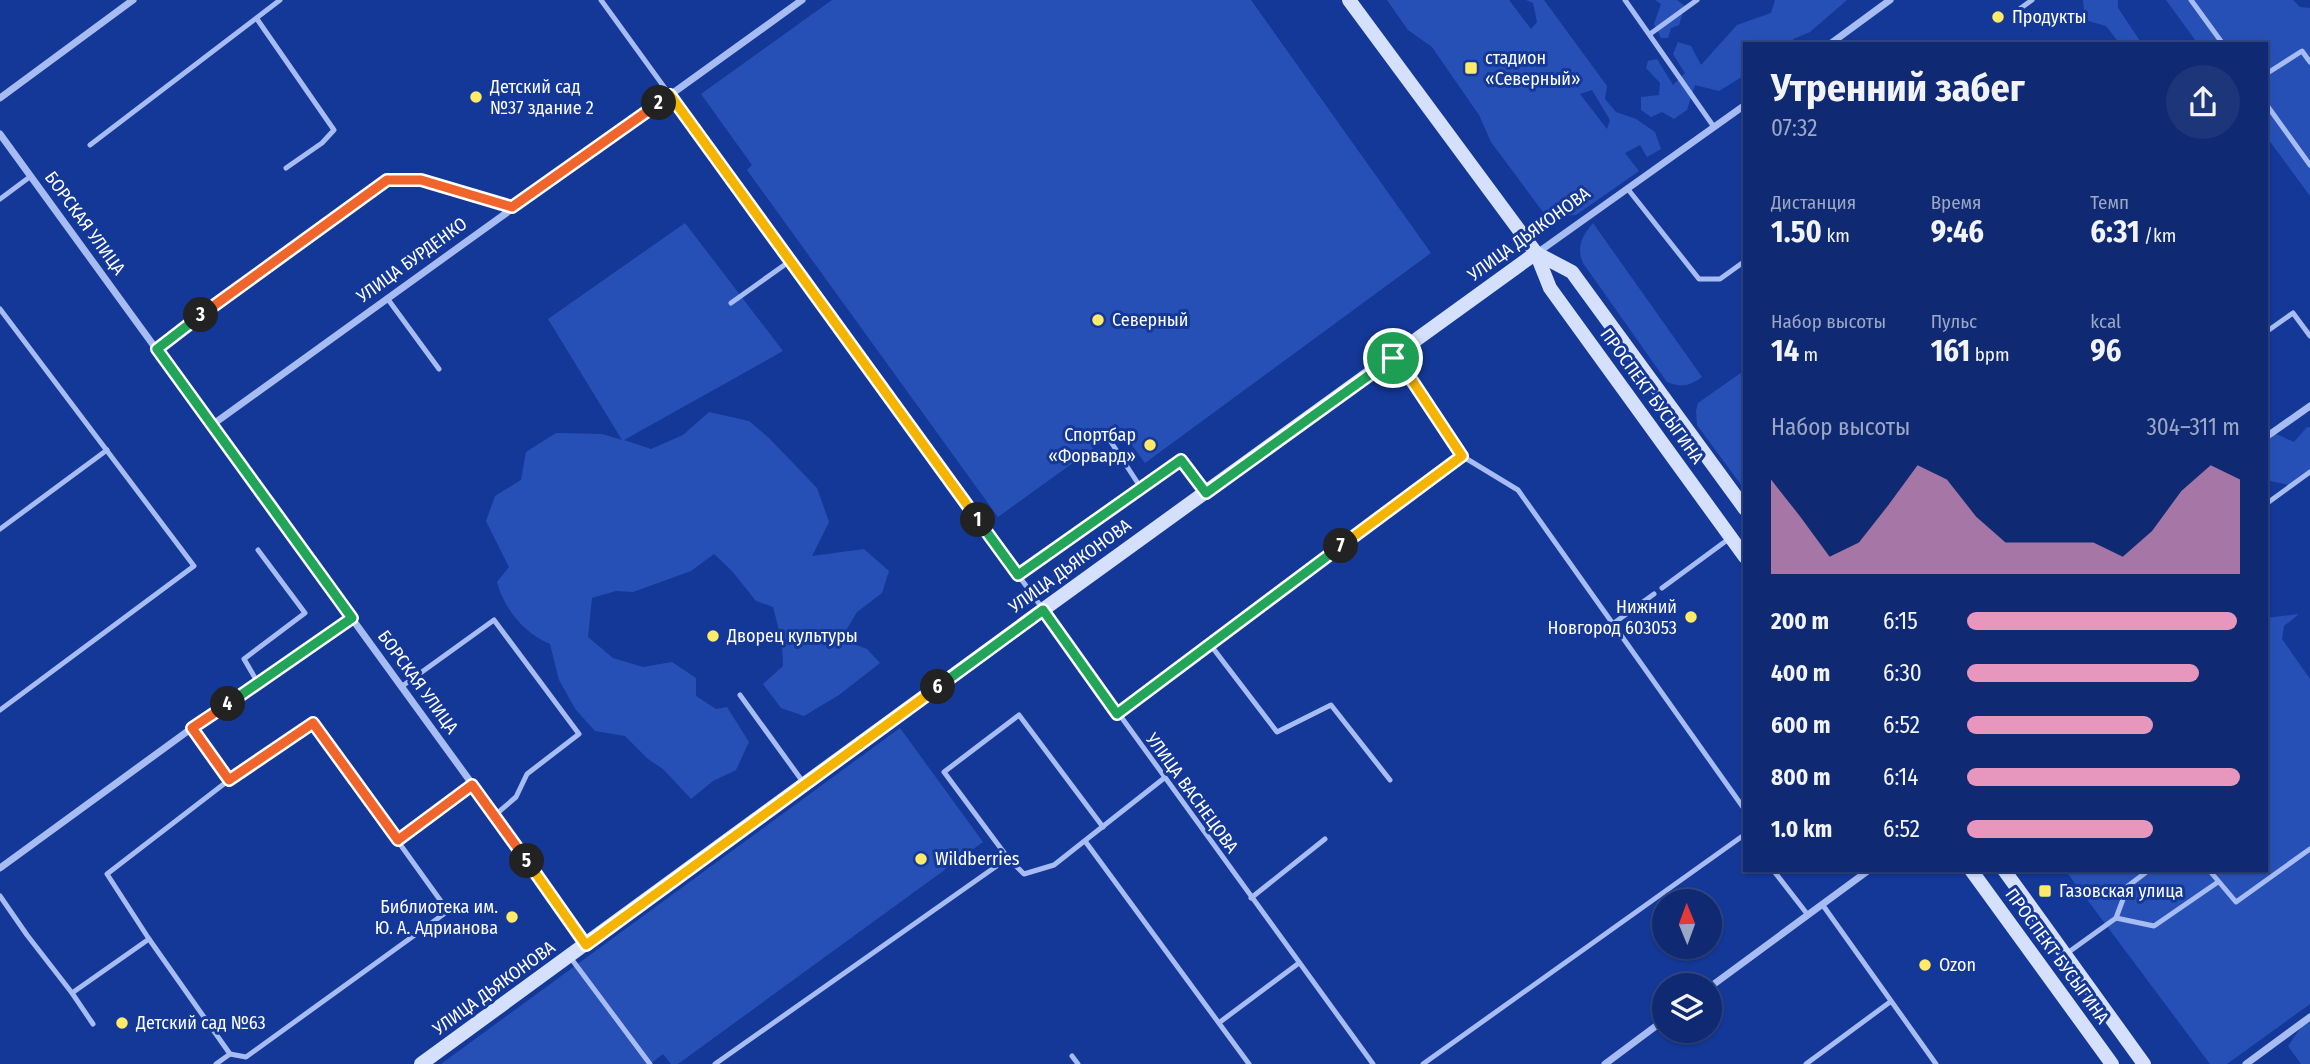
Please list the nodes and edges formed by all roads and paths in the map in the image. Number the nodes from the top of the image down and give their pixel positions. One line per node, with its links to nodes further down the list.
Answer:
1 (133, 0): 19 (street)
2 (281, 0): 12 (lane)
3 (601, 0): 18 (lane, УЛИЦА ВАСНЕЦОВА)
4 (802, 0): 18 (street, УЛИЦА БУРДЕНКО)
5 (1349, 0): 31 (main road, ПРОСПЕКТ БУСЫГИНА)
6 (1625, 0): 13 (lane)
7 (1697, 0): 13 (lane)
8 (1891, 0): 14 (street)
9 (2032, 0): 11 (lane)
10 (2191, 0): 15 (lane)
11 (2014, 13)
12 (257, 19): 24 (lane); 26 (lane)
13 (1650, 34): 22 (lane)
14 (1833, 42)
15 (2222, 42)
16 (2310, 62): 17 (lane)
17 (2268, 73)
18 (670, 95): 30 (street, УЛИЦА БУРДЕНКО); 32 (lane, УЛИЦА ВАСНЕЦОВА)
19 (0, 98)
20 (1743, 106): 22 (street, УЛИЦА ДЬЯКОНОВА)
21 (2268, 107): 25 (lane)
22 (1714, 127): 28 (street, УЛИЦА ДЬЯКОНОВА)
23 (0, 134): 27 (street, БОРСКАЯ УЛИЦА)
24 (90, 145)
25 (2310, 165)
26 (286, 168)
27 (31, 176): 29 (lane); 39 (street, БОРСКАЯ УЛИЦА)
28 (1627, 188): 31 (street, УЛИЦА ДЬЯКОНОВА); 33 (lane)
29 (0, 199)
30 (512, 207): 34 (street, УЛИЦА БУРДЕНКО); 39 (lane)
31 (1536, 253): 40 (main road, УЛИЦА ДЬЯКОНОВА); 52 (main road, ПРОСПЕКТ БУСЫГИНА); 54 (main road, ПРОСПЕКТ БУСЫГИНА)
32 (790, 261): 35 (lane); 57 (lane, УЛИЦА ВАСНЕЦОВА)
33 (1743, 262)
34 (387, 298): 41 (lane); 43 (street, УЛИЦА БУРДЕНКО)
35 (731, 303)
36 (0, 309): 46 (lane)
37 (2268, 331): 38 (lane)
38 (2310, 336)
39 (157, 349): 43 (street, БОРСКАЯ УЛИЦА)
40 (1393, 358): 47 (lane); 50 (main road, УЛИЦА ДЬЯКОНОВА)
41 (439, 369)
42 (2308, 410): 44 (street)
43 (212, 425): 61 (street, БОРСКАЯ УЛИЦА)
44 (2268, 436)
45 (1111, 442): 49 (lane)
46 (107, 450): 53 (lane); 67 (lane)
47 (1462, 456): 62 (lane); 63 (lane)
48 (2310, 472): 51 (lane)
49 (1141, 488): 50 (lane); 57 (lane)
50 (1206, 493): 60 (main road, УЛИЦА ДЬЯКОНОВА)
51 (2268, 503)
52 (1743, 506)
53 (0, 529)
54 (1730, 538): 56 (main road, ПРОСПЕКТ БУСЫГИНА); 58 (lane)
55 (258, 550): 64 (lane)
56 (1743, 555)
57 (1018, 575): 60 (lane, УЛИЦА ВАСНЕЦОВА)
58 (1662, 588)
59 (1654, 594): 62 (lane)
60 (1043, 610): 68 (lane, УЛИЦА ВАСНЕЦОВА); 74 (main road, УЛИЦА ДЬЯКОНОВА)
61 (352, 618): 64 (street); 65 (street, БОРСКАЯ УЛИЦА)
62 (1614, 623): 75 (lane)
63 (1209, 643): 68 (lane); 72 (lane)
64 (258, 683): 69 (street)
65 (401, 687): 73 (street, БОРСКАЯ УЛИЦА); 76 (lane)
66 (740, 695): 74 (lane)
67 (0, 710)
68 (1117, 714): 70 (lane, УЛИЦА ВАСНЕЦОВА)
69 (192, 728): 71 (lane); 84 (street)
70 (1163, 779): 77 (lane); 93 (lane, УЛИЦА ВАСНЕЦОВА)
71 (229, 780): 80 (lane); 97 (lane)
72 (1390, 780)
73 (472, 785): 76 (street, БОРСКАЯ УЛИЦА); 80 (lane)
74 (804, 785): 98 (main road, УЛИЦА ДЬЯКОНОВА)
75 (1743, 807)
76 (494, 816): 98 (street, БОРСКАЯ УЛИЦА)
77 (1103, 827): 81 (lane); 83 (lane)
78 (1743, 836): 118 (lane)
79 (1325, 839): 93 (lane)
80 (398, 840): 109 (lane)
81 (1085, 841): 83 (lane); 106 (lane)
82 (2310, 849): 91 (lane)
83 (1008, 858): 114 (lane)
84 (0, 869)
85 (1775, 872): 95 (lane)
86 (1866, 872): 94 (street)
87 (1972, 872): 122 (main road, ПРОСПЕКТ БУСЫГИНА)
88 (2005, 872): 99 (main road, ПРОСПЕКТ БУСЫГИНА)
89 (2146, 872): 96 (lane)
90 (2210, 872): 91 (lane)
91 (2218, 882): 96 (lane)
92 (0, 896): 103 (lane)
93 (1251, 898): 101 (lane, УЛИЦА ВАСНЕЦОВА)
94 (1822, 904): 95 (street); 104 (lane)
95 (1808, 915): 102 (street)
96 (2116, 918): 99 (lane)
97 (149, 939): 103 (lane); 109 (lane)
98 (586, 945): 100 (main road, УЛИЦА ДЬЯКОНОВА)
99 (2065, 955): 123 (main road, ПРОСПЕКТ БУСЫГИНА)
100 (569, 957): 112 (main road, УЛИЦА ДЬЯКОНОВА); 113 (lane)
101 (1299, 963): 106 (lane); 117 (lane, УЛИЦА ВАСНЕЦОВА)
102 (1722, 978)
103 (72, 993): 107 (lane)
104 (1891, 1002): 120 (lane); 121 (lane)
105 (2310, 1017): 124 (street)
106 (1220, 1022): 116 (lane)
107 (93, 1024)
108 (1652, 1029): 119 (street)
109 (230, 1054): 111 (lane)
110 (1072, 1056): 115 (lane)
111 (216, 1064)
112 (421, 1064)
113 (650, 1064)
114 (715, 1064)
115 (1078, 1064)
116 (1249, 1064)
117 (1373, 1064)
118 (1423, 1064)
119 (1605, 1064)
120 (1806, 1064)
121 (1936, 1064)
122 (2112, 1064)
123 (2144, 1064)
124 (2246, 1064)

